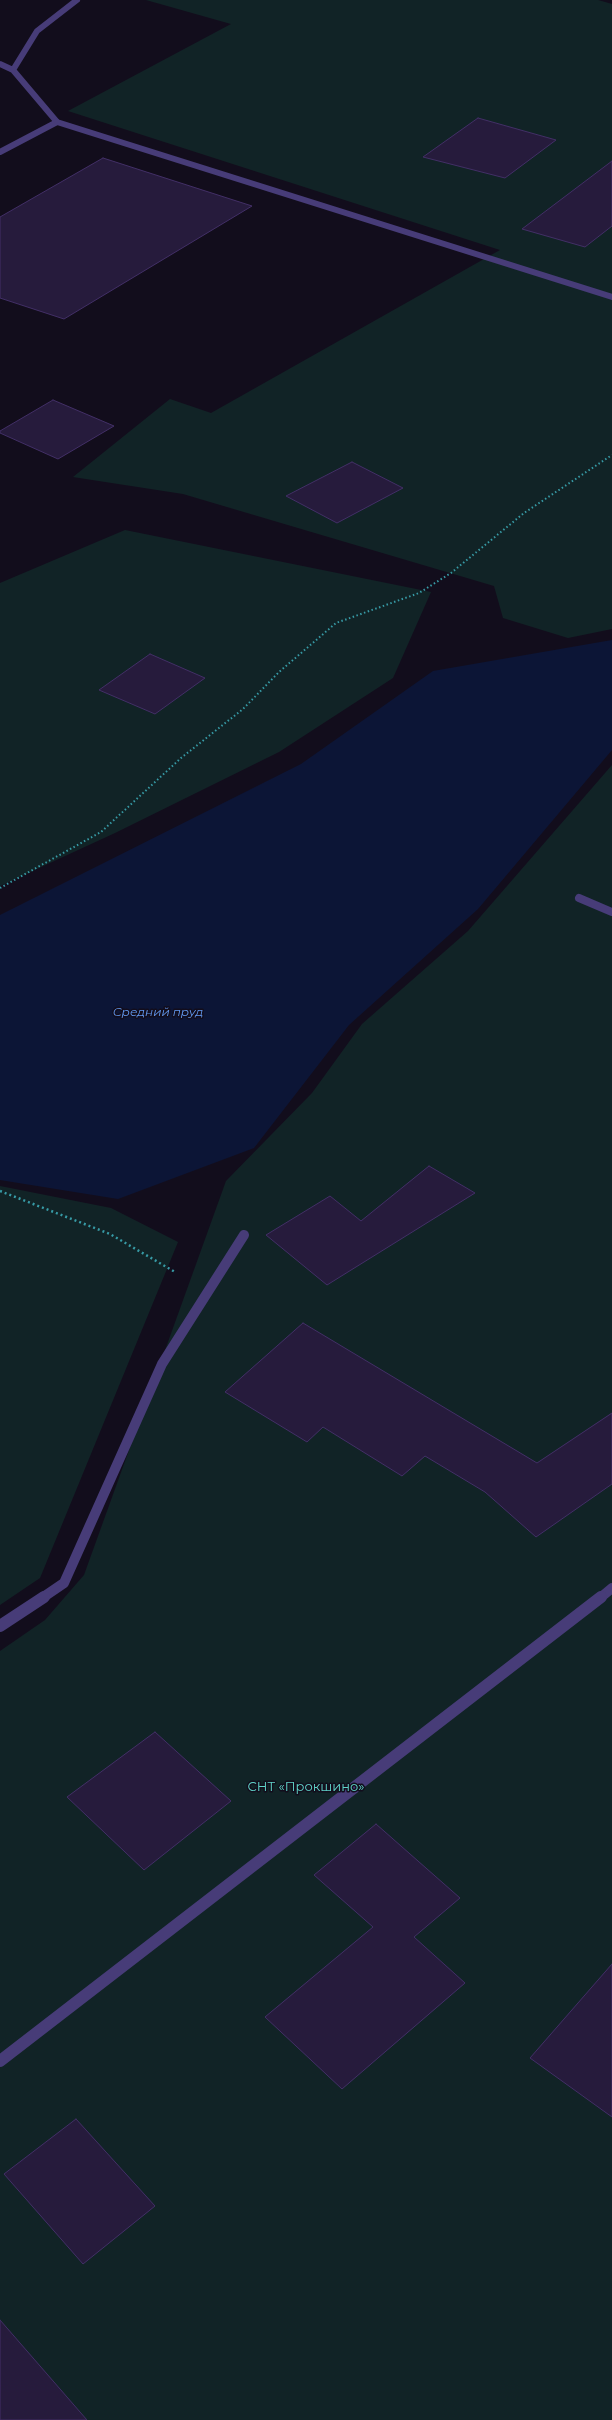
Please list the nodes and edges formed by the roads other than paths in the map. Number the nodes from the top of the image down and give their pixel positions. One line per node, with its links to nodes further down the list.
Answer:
1 (77, 0): 3 (street)
2 (0, 64): 3 (street)
3 (13, 70): 4 (street)
4 (57, 122): 5 (street); 6 (street)
5 (0, 152)
6 (612, 297)
7 (579, 898): 8 (street)
8 (612, 912)
9 (244, 1235): 11 (street)
10 (612, 1588): 12 (street)
11 (0, 1626)
12 (0, 2061)

